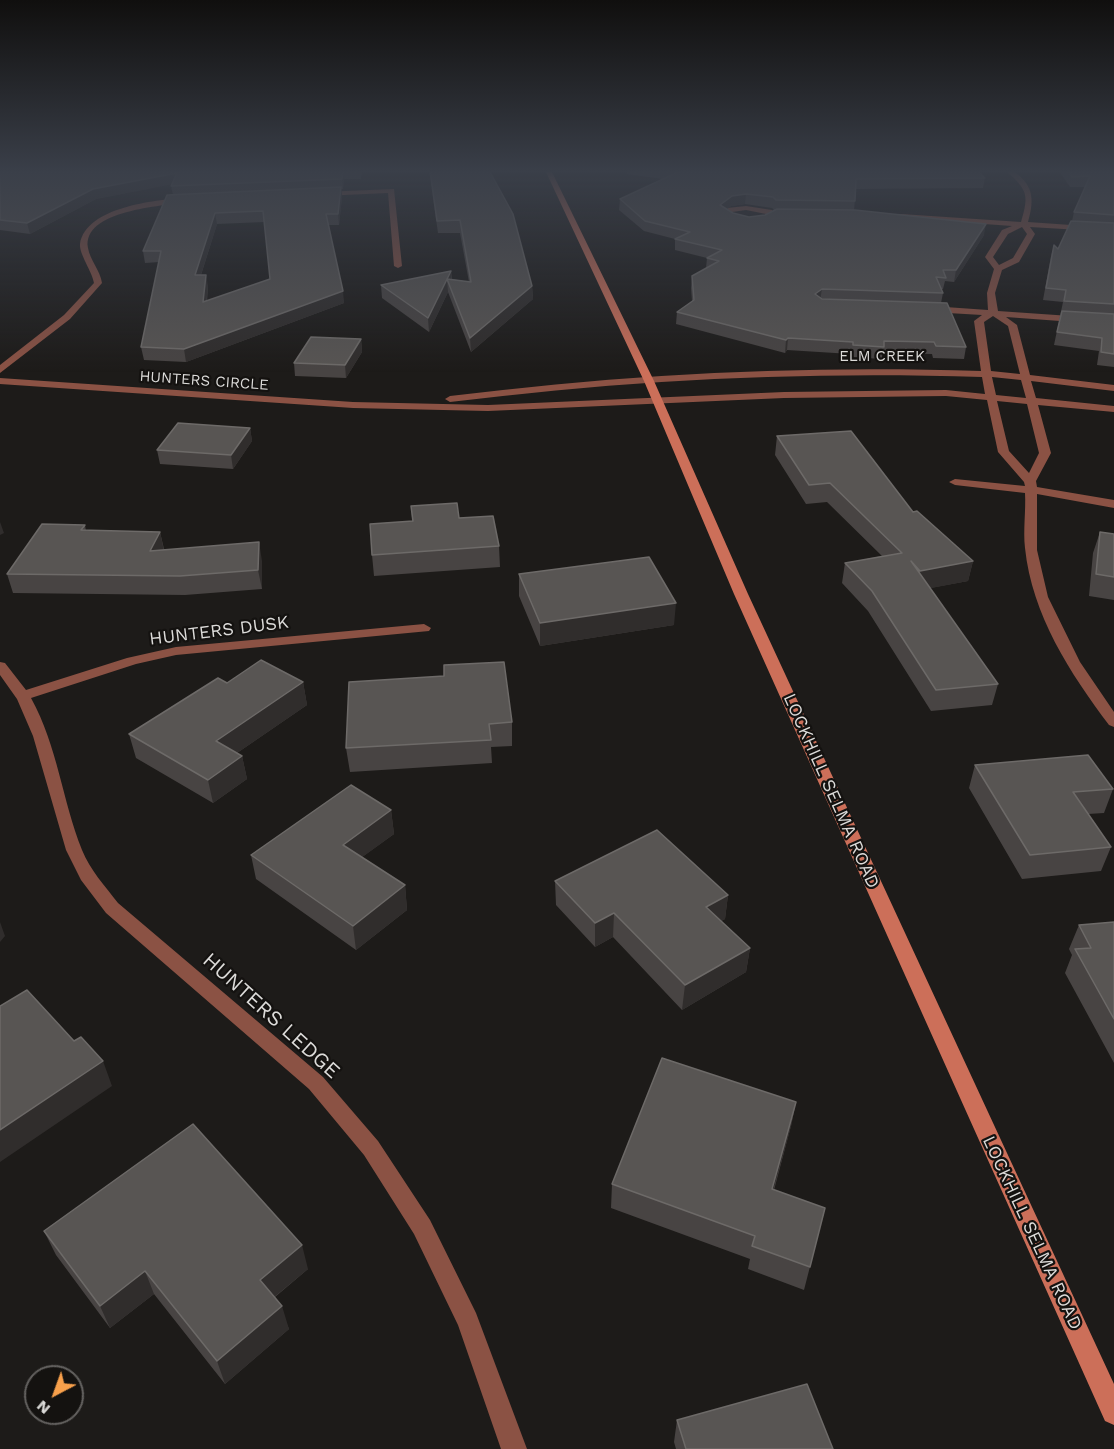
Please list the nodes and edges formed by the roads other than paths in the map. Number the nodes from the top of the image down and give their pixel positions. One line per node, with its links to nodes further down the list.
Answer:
1 (88, 238): 11 (street)
2 (395, 238): 6 (street)
3 (580, 238): 15 (main road, LOCKHILL SELMA ROAD)
4 (1001, 238): 7 (street)
5 (1029, 238): 7 (street)
6 (398, 266)
7 (998, 269): 9 (street)
8 (917, 308): 9 (street)
9 (993, 312): 10 (street); 12 (street); 13 (street)
10 (1114, 322)
11 (0, 370)
12 (986, 374): 13 (street, ELM CREEK); 15 (street, ELM CREEK); 17 (street)
13 (1024, 378): 16 (street, ELM CREEK); 18 (street)
14 (0, 381): 20 (street, HUNTERS CIRCLE)
15 (649, 381): 19 (main road, LOCKHILL SELMA ROAD); 20 (street, HUNTERS CIRCLE)
16 (1114, 388)
17 (990, 397): 18 (street); 19 (street); 23 (street)
18 (1034, 400): 21 (street); 23 (street)
19 (657, 401): 20 (street, HUNTERS CIRCLE); 29 (main road, LOCKHILL SELMA ROAD)
20 (405, 405)
21 (1114, 409)
22 (955, 482): 23 (street)
23 (1031, 485): 24 (street); 28 (street)
24 (1114, 504)
25 (424, 628): 27 (street, HUNTERS DUSK)
26 (0, 666): 27 (street, HUNTERS LEDGE)
27 (24, 695): 30 (street, HUNTERS LEDGE)
28 (1114, 722)
29 (1114, 1412)
30 (514, 1449)

